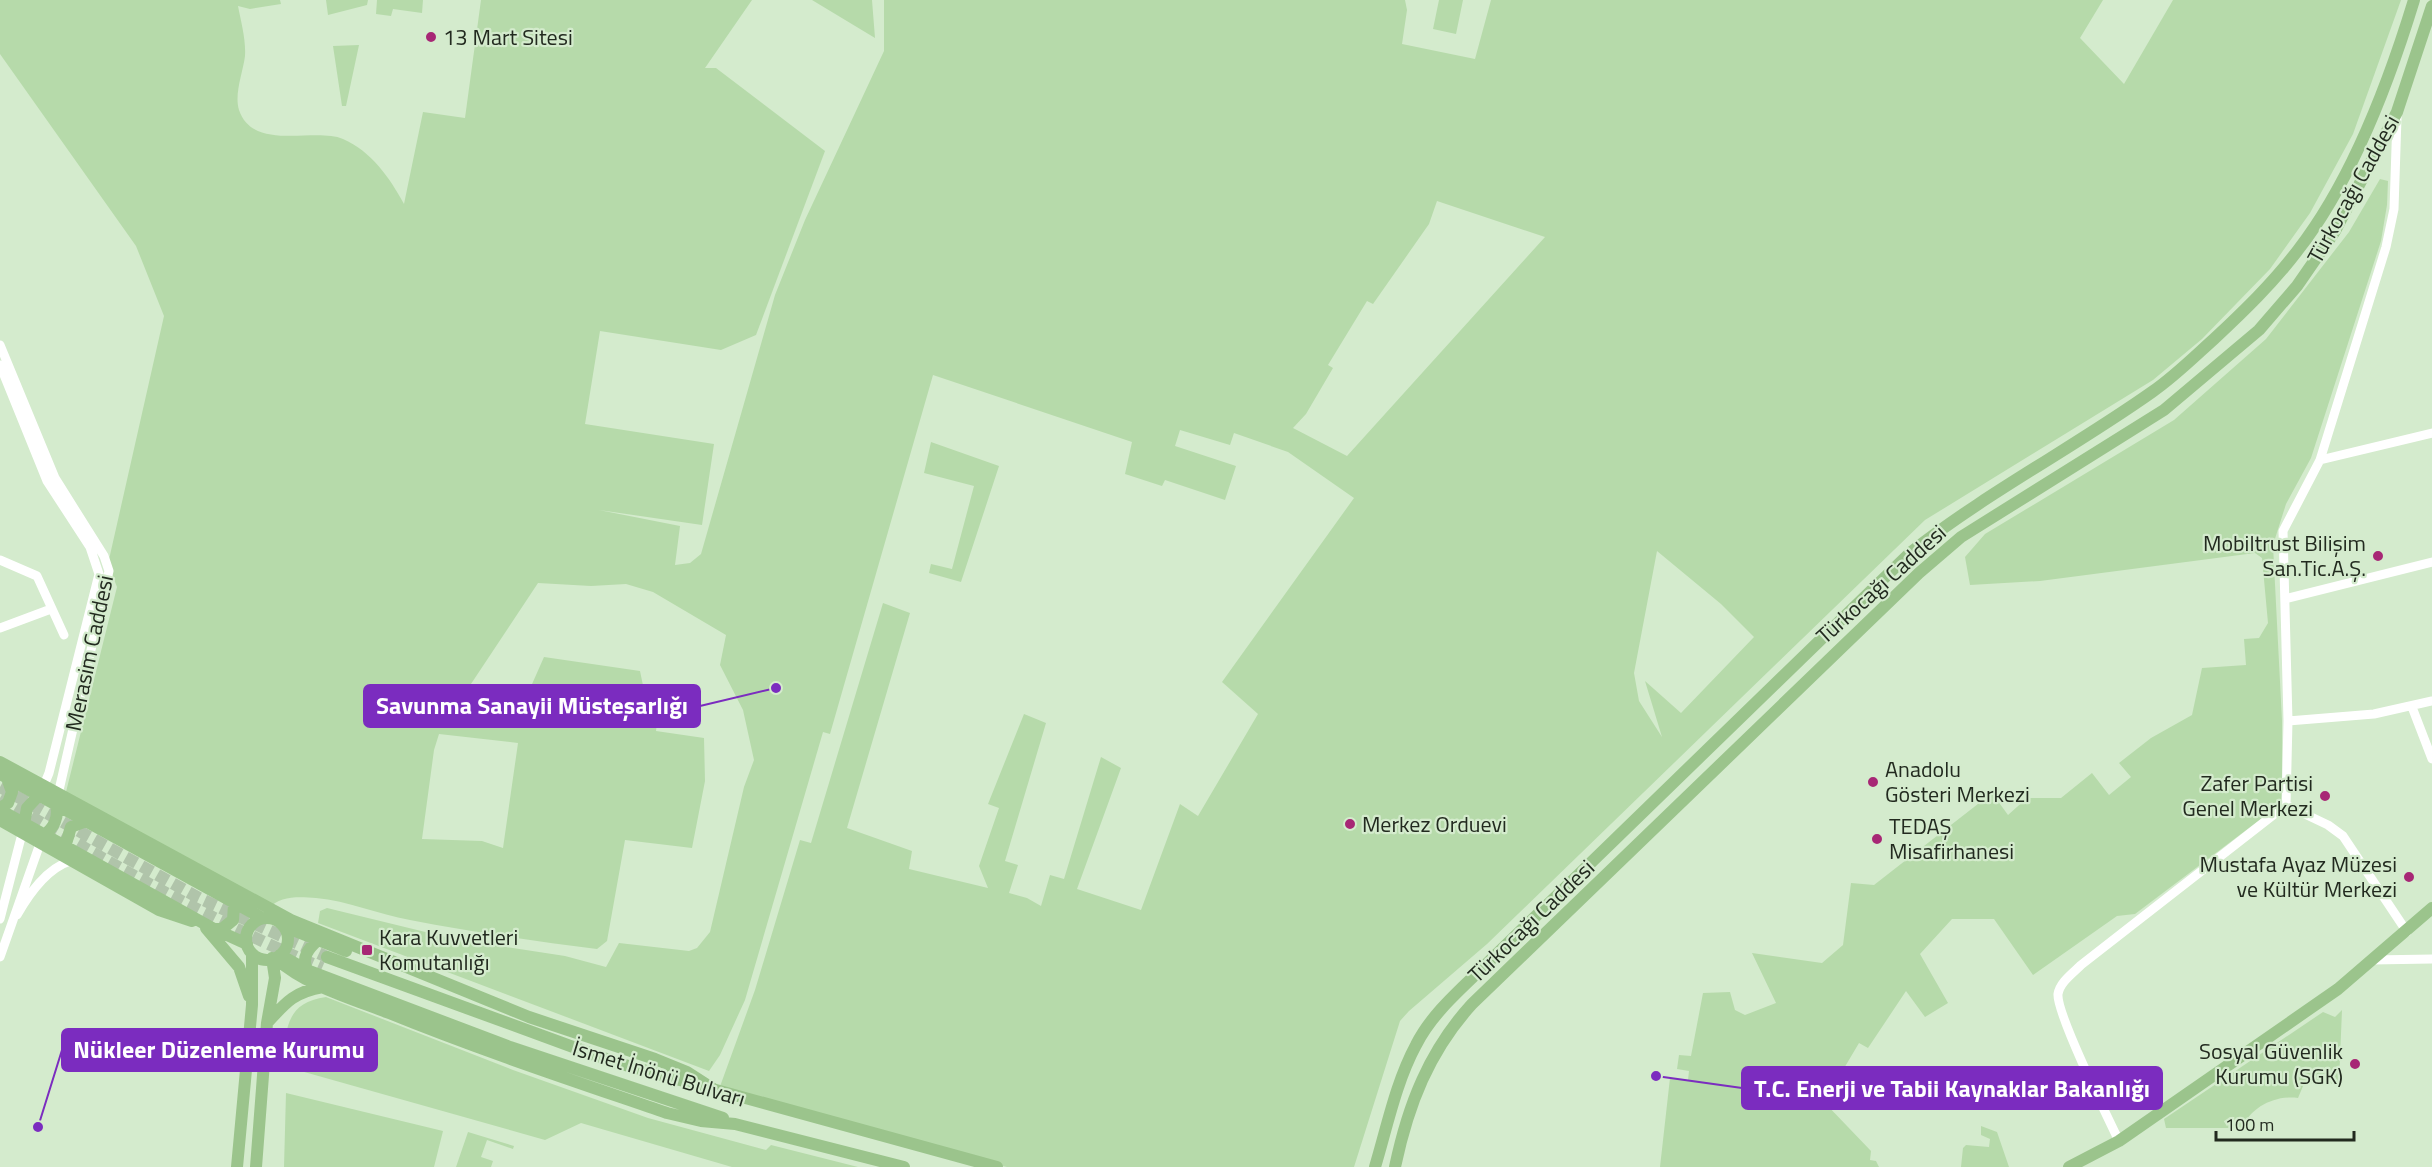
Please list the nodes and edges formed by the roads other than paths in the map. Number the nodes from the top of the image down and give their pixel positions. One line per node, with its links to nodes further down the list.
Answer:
1 (2413, 4): 2 (main road); 3 (main road, Türkocağı Caddesi)
2 (2431, 13): 4 (main road, Türkocağı Caddesi)
3 (2405, 28): 4 (main road); 10 (main road, Türkocağı Caddesi)
4 (2428, 36): 5 (main road, Türkocağı Caddesi)
5 (2397, 112): 9 (street); 11 (main road, Türkocağı Caddesi)
6 (0, 345): 27 (street, Merasim Caddesi)
7 (0, 364): 25 (street, Merasim Caddesi)
8 (2432, 433): 9 (street)
9 (2320, 460): 14 (street)
10 (1952, 520): 11 (main road); 24 (main road, Türkocağı Caddesi)
11 (1961, 537): 26 (main road, Türkocağı Caddesi)
12 (0, 560): 15 (street)
13 (2432, 562): 14 (street)
14 (2285, 599): 20 (street)
15 (51, 609): 16 (street); 17 (street)
16 (0, 627)
17 (64, 635)
18 (2432, 701): 19 (street)
19 (2412, 707): 20 (street); 21 (street)
20 (2288, 721): 31 (street)
21 (2432, 759)
22 (0, 762): 25 (main road)
23 (3, 776): 25 (main road); 32 (main road)
24 (1676, 781): 26 (main road); 28 (main road, Türkocağı Caddesi)
25 (42, 790): 27 (main road); 30 (main road); 35 (main road)
26 (1694, 790): 29 (main road, Türkocağı Caddesi)
27 (57, 792): 30 (street, Merasim Caddesi); 59 (main road)
28 (1665, 792): 29 (main road); 62 (main road, Türkocağı Caddesi)
29 (1682, 801): 67 (main road, Türkocağı Caddesi)
30 (56, 805): 34 (main road); 36 (main road)
31 (2286, 806): 47 (street); 61 (street)
32 (0, 809): 35 (main road)
33 (0, 820): 35 (main road)
34 (84, 822): 37 (main road); 39 (main road)
35 (23, 829): 36 (main road); 42 (street)
36 (41, 839): 37 (main road); 38 (main road); 46 (street)
37 (65, 847): 43 (main road)
38 (70, 861): 43 (main road); 46 (street)
39 (232, 900): 41 (main road); 45 (main road)
40 (2432, 908): 47 (main road)
41 (262, 918): 44 (main road); 49 (main road)
42 (0, 919)
43 (199, 920): 45 (main road); 56 (main road)
44 (285, 927): 48 (main road); 51 (main road)
45 (214, 929): 49 (main road)
46 (9, 930): 50 (street)
47 (2406, 932): 53 (main road)
48 (318, 940): 54 (main road); 59 (main road)
49 (250, 949): 51 (main road); 56 (main road)
50 (0, 957)
51 (276, 957): 54 (main road); 55 (main road); 57 (main road)
52 (2432, 959): 53 (street)
53 (2372, 960): 61 (main road)
54 (307, 970): 58 (main road)
55 (323, 987): 57 (main road); 60 (main road)
56 (252, 1005): 63 (main road)
57 (267, 1023): 64 (main road)
58 (597, 1075): 59 (main road, İsmet İnönü Bulvarı); 60 (main road)
59 (718, 1092): 66 (main road, İsmet İnönü Bulvarı)
60 (735, 1124): 65 (main road, İsmet İnönü Bulvarı)
61 (2119, 1141): 68 (main road)
62 (1375, 1164)
63 (237, 1167)
64 (256, 1167)
65 (904, 1167)
66 (997, 1167)
67 (1395, 1167)
68 (2069, 1167)

